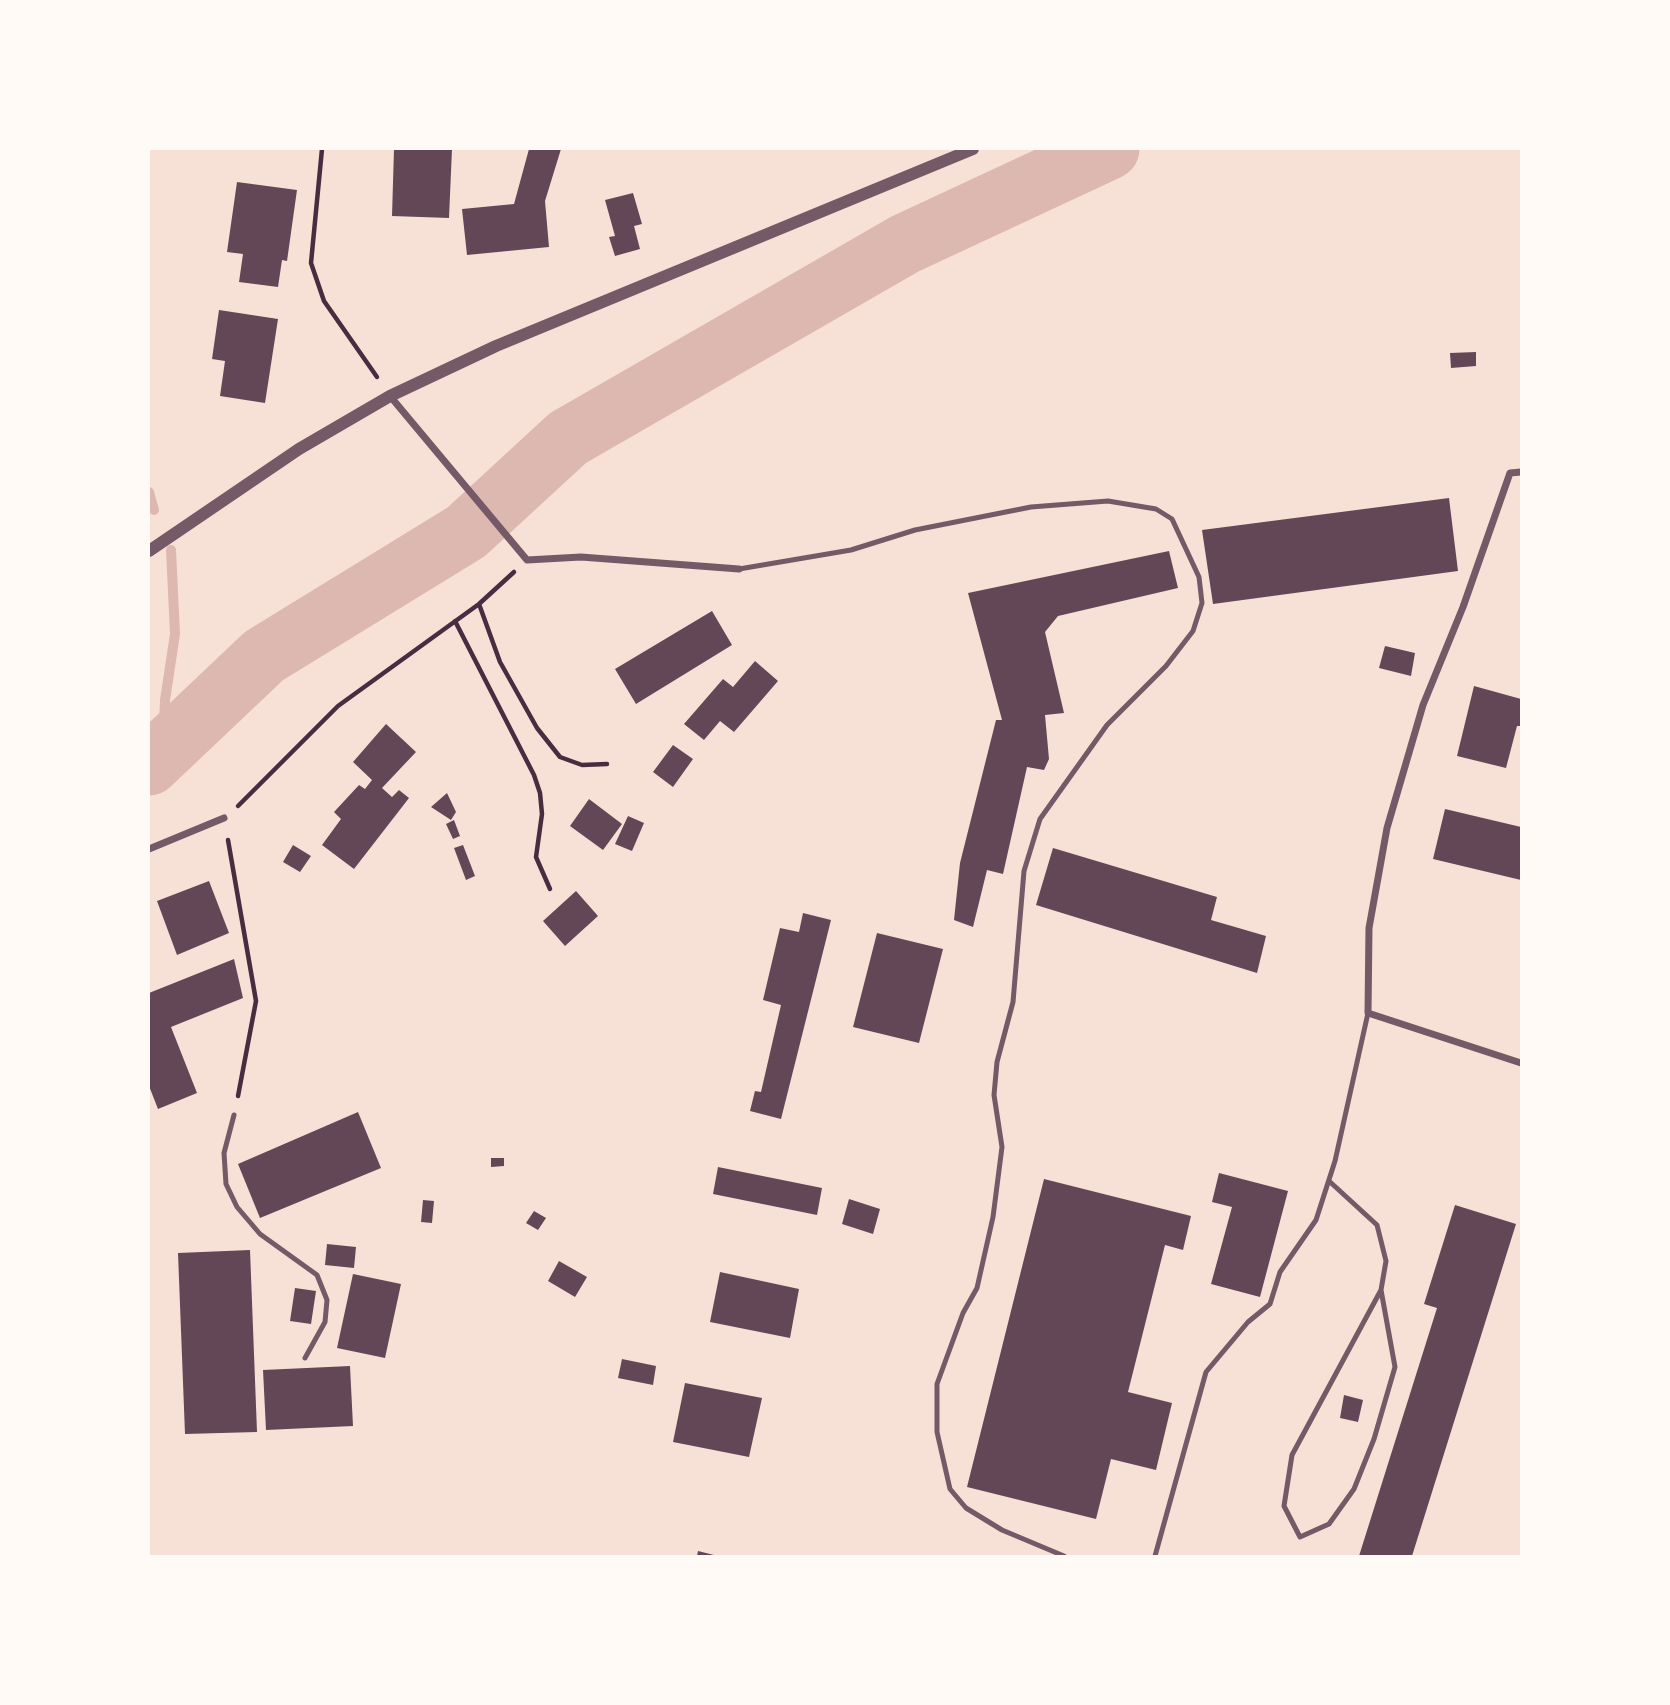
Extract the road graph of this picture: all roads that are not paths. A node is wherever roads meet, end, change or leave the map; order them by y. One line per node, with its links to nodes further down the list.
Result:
1 (973, 149): 2 (street)
2 (390, 396): 4 (street); 5 (street)
3 (1521, 472): 8 (street)
4 (149, 551)
5 (739, 569): 14 (lane)
6 (224, 818): 7 (street)
7 (149, 849)
8 (1368, 1013): 9 (street); 11 (lane)
9 (1521, 1063)
10 (234, 1115): 13 (lane)
11 (1329, 1181): 12 (lane); 15 (lane)
12 (1381, 1290): 12 (lane)
13 (305, 1358)
14 (1064, 1556)
15 (1155, 1556)

